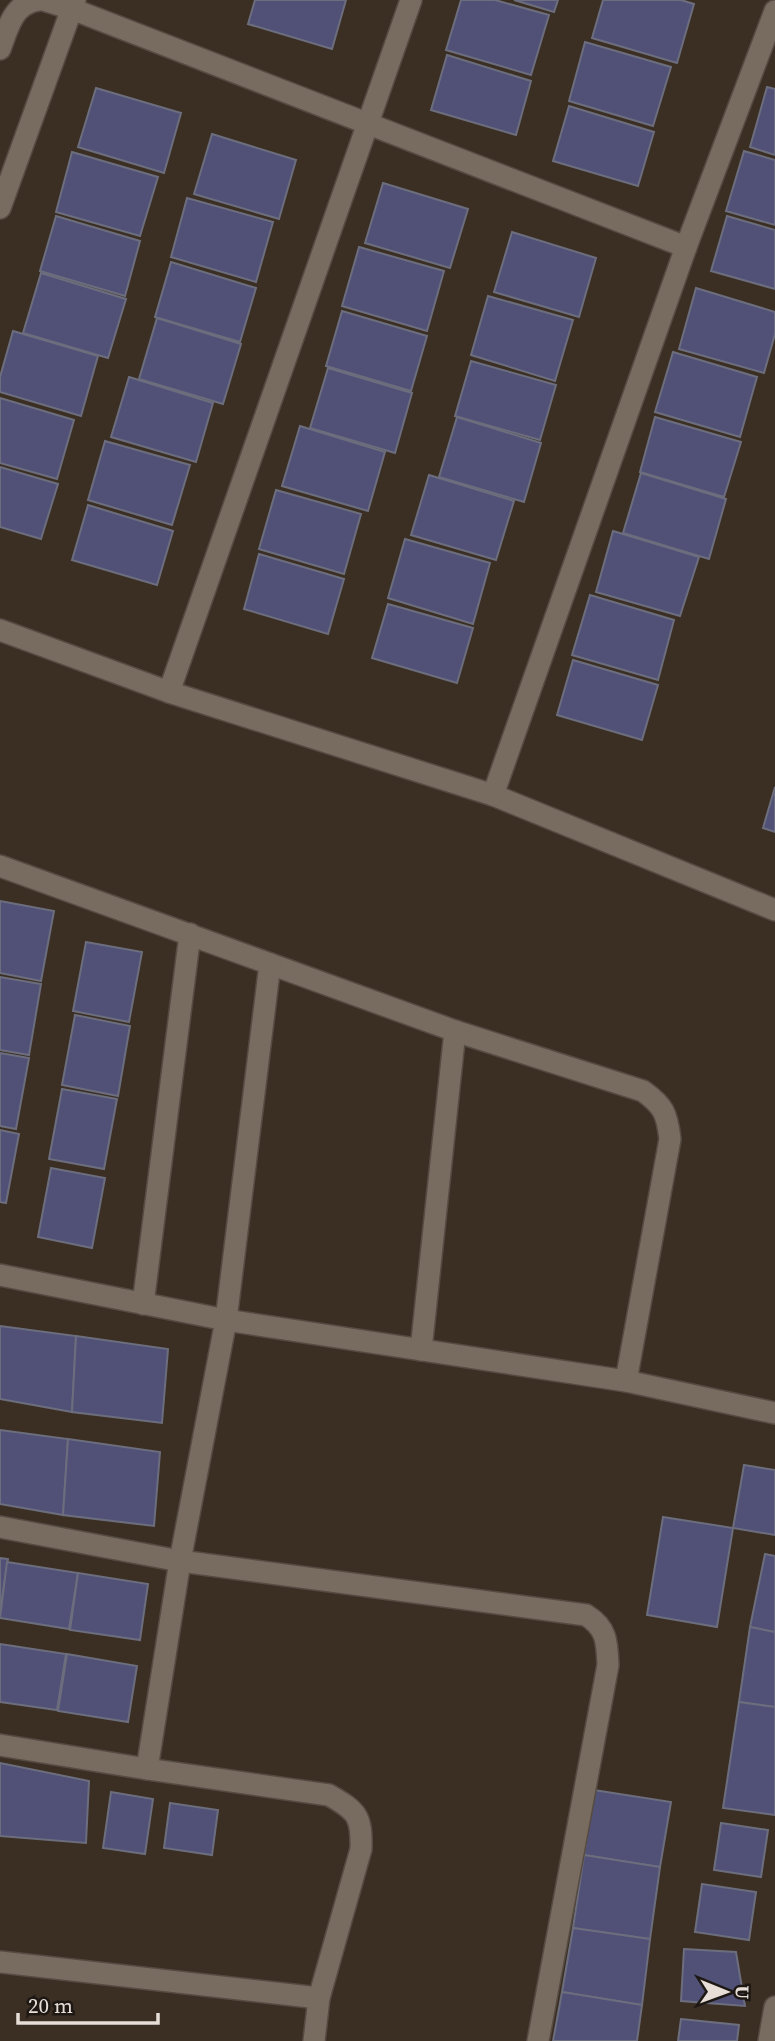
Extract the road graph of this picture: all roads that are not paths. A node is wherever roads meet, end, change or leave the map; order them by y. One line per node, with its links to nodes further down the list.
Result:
1 (41, 0): 3 (street); 5 (street)
2 (411, 0): 6 (street)
3 (74, 4): 6 (street); 7 (street)
4 (775, 12): 8 (street)
5 (0, 49)
6 (367, 123): 8 (street); 10 (street)
7 (0, 208)
8 (686, 247): 11 (street)
9 (0, 630): 10 (street)
10 (169, 692): 11 (street)
11 (493, 795): 13 (street)
12 (0, 866): 14 (street)
13 (775, 910)
14 (190, 934): 15 (street); 18 (street)
15 (270, 964): 16 (street); 19 (street)
16 (455, 1031): 20 (street); 21 (street)
17 (0, 1275): 18 (street)
18 (143, 1304): 19 (street)
19 (226, 1320): 20 (street); 24 (street)
20 (421, 1350): 21 (street)
21 (626, 1381): 22 (street)
22 (775, 1413)
23 (0, 1527): 24 (street)
24 (180, 1561): 26 (street); 31 (street)
25 (0, 1745): 26 (street)
26 (147, 1769): 28 (street)
27 (0, 1962): 28 (street)
28 (319, 1998): 30 (street)
29 (775, 2007): 32 (street)
30 (314, 2041)
31 (538, 2041)
32 (769, 2041)

